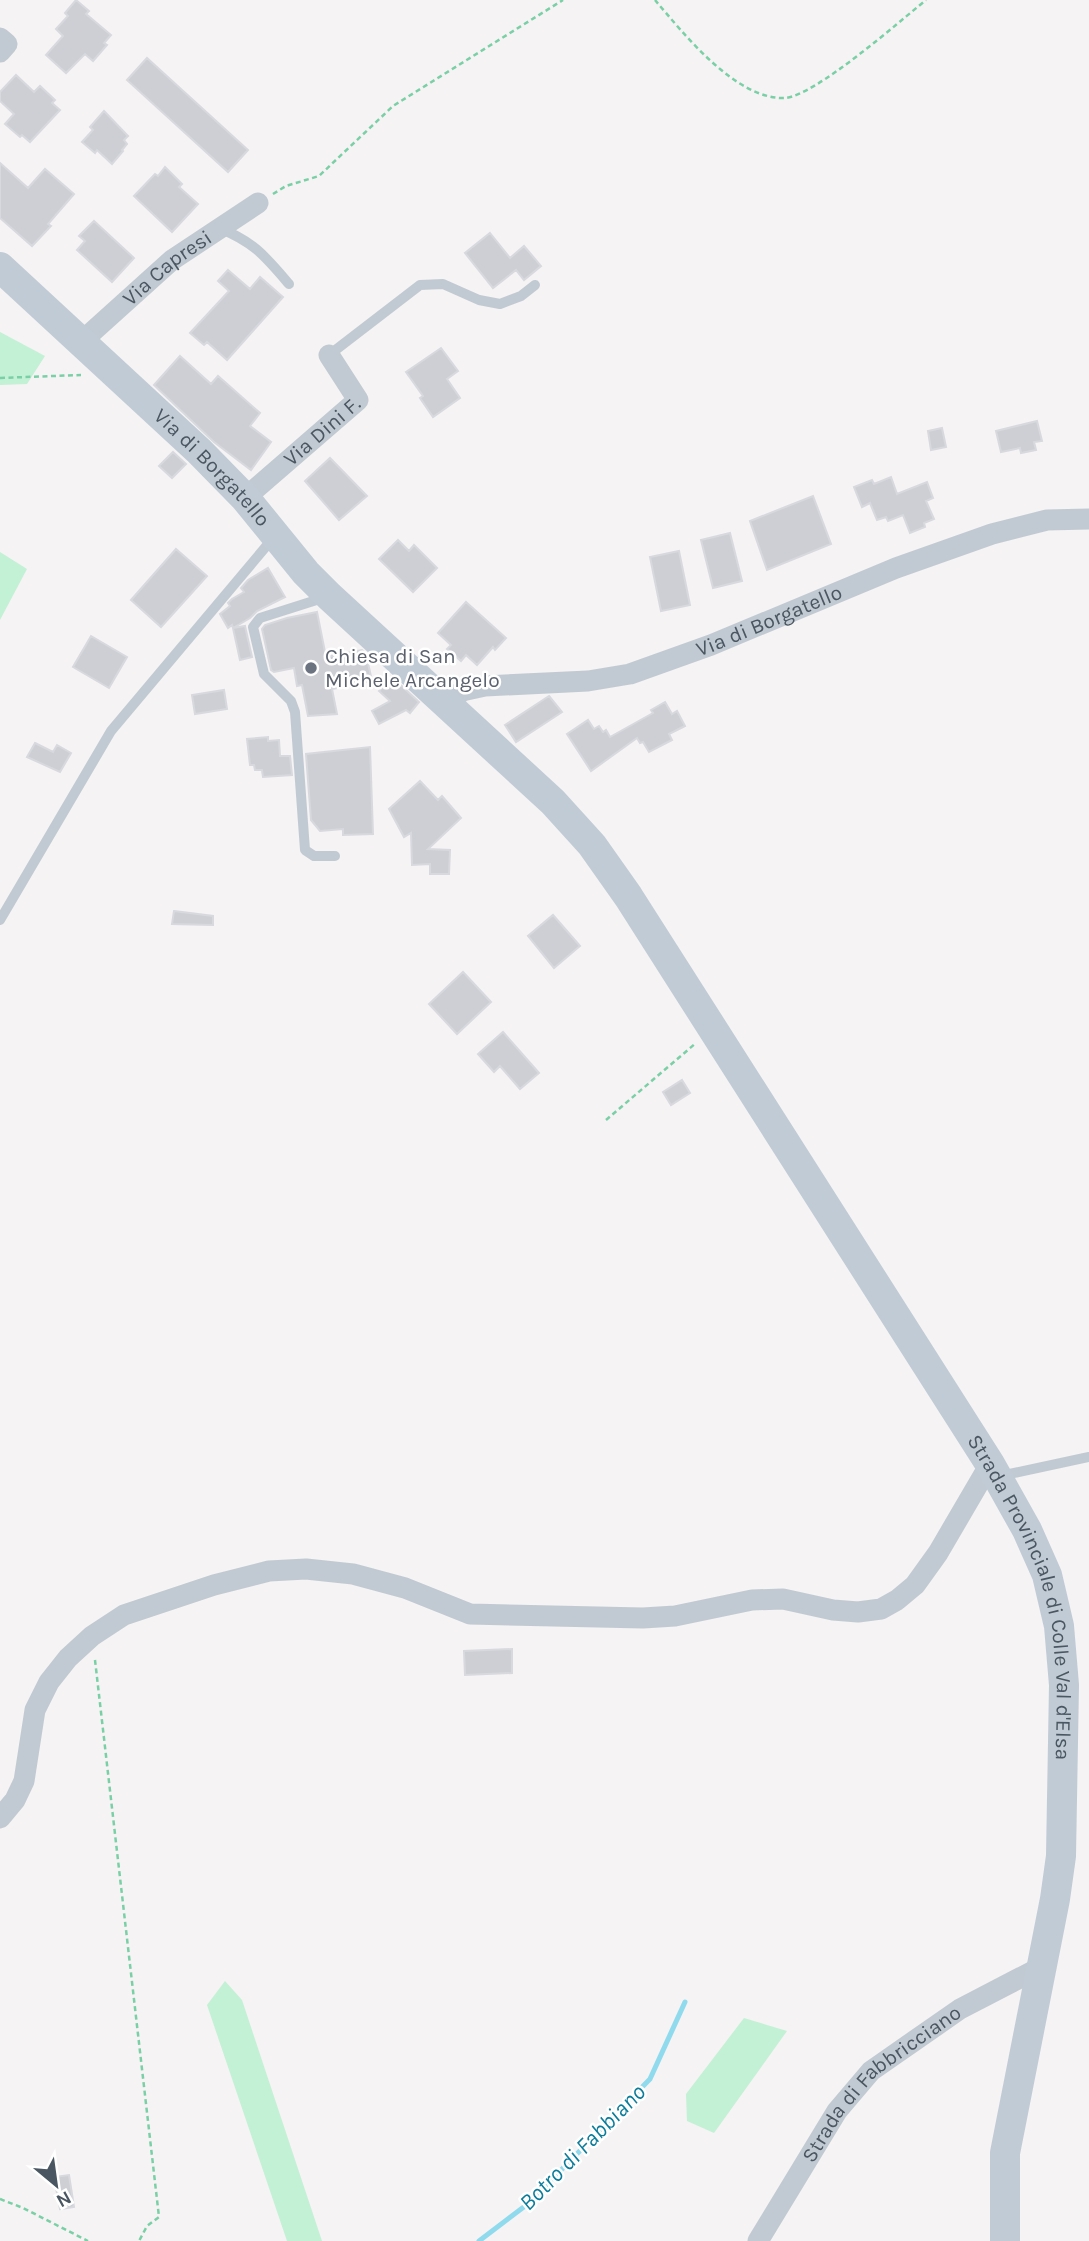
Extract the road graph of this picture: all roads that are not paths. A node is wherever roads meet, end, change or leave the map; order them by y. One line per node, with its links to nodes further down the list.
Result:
1 (0, 38): 2 (street)
2 (0, 52)
3 (258, 203): 4 (street, Via Capresi)
4 (218, 228): 6 (lane); 8 (street, Via Capresi)
5 (0, 267): 8 (main road, Via di Borgatello)
6 (289, 284)
7 (535, 285): 9 (lane)
8 (81, 342): 10 (main road, Via di Borgatello)
9 (329, 355): 10 (street, Via Dini F.)
10 (245, 498): 12 (main road, Via di Borgatello)
11 (1089, 519): 14 (street, Via di Borgatello)
12 (276, 535): 13 (main road, Via di Borgatello); 16 (lane)
13 (329, 596): 14 (main road, Via di Borgatello); 15 (lane)
14 (447, 704): 17 (main road, Via di Borgatello)
15 (335, 856)
16 (0, 920)
17 (712, 1029): 19 (main road, Strada Provinciale di Colle Val d'Elsa)
18 (1089, 1457): 19 (lane)
19 (994, 1471): 20 (street); 21 (main road, Strada Provinciale di Colle Val d'Elsa)
20 (0, 1818)
21 (1041, 1967): 22 (street, Strada di Fabbricciano); 23 (main road, Strada Provinciale di Colle Val d'Elsa)
22 (758, 2241)
23 (1005, 2241)

